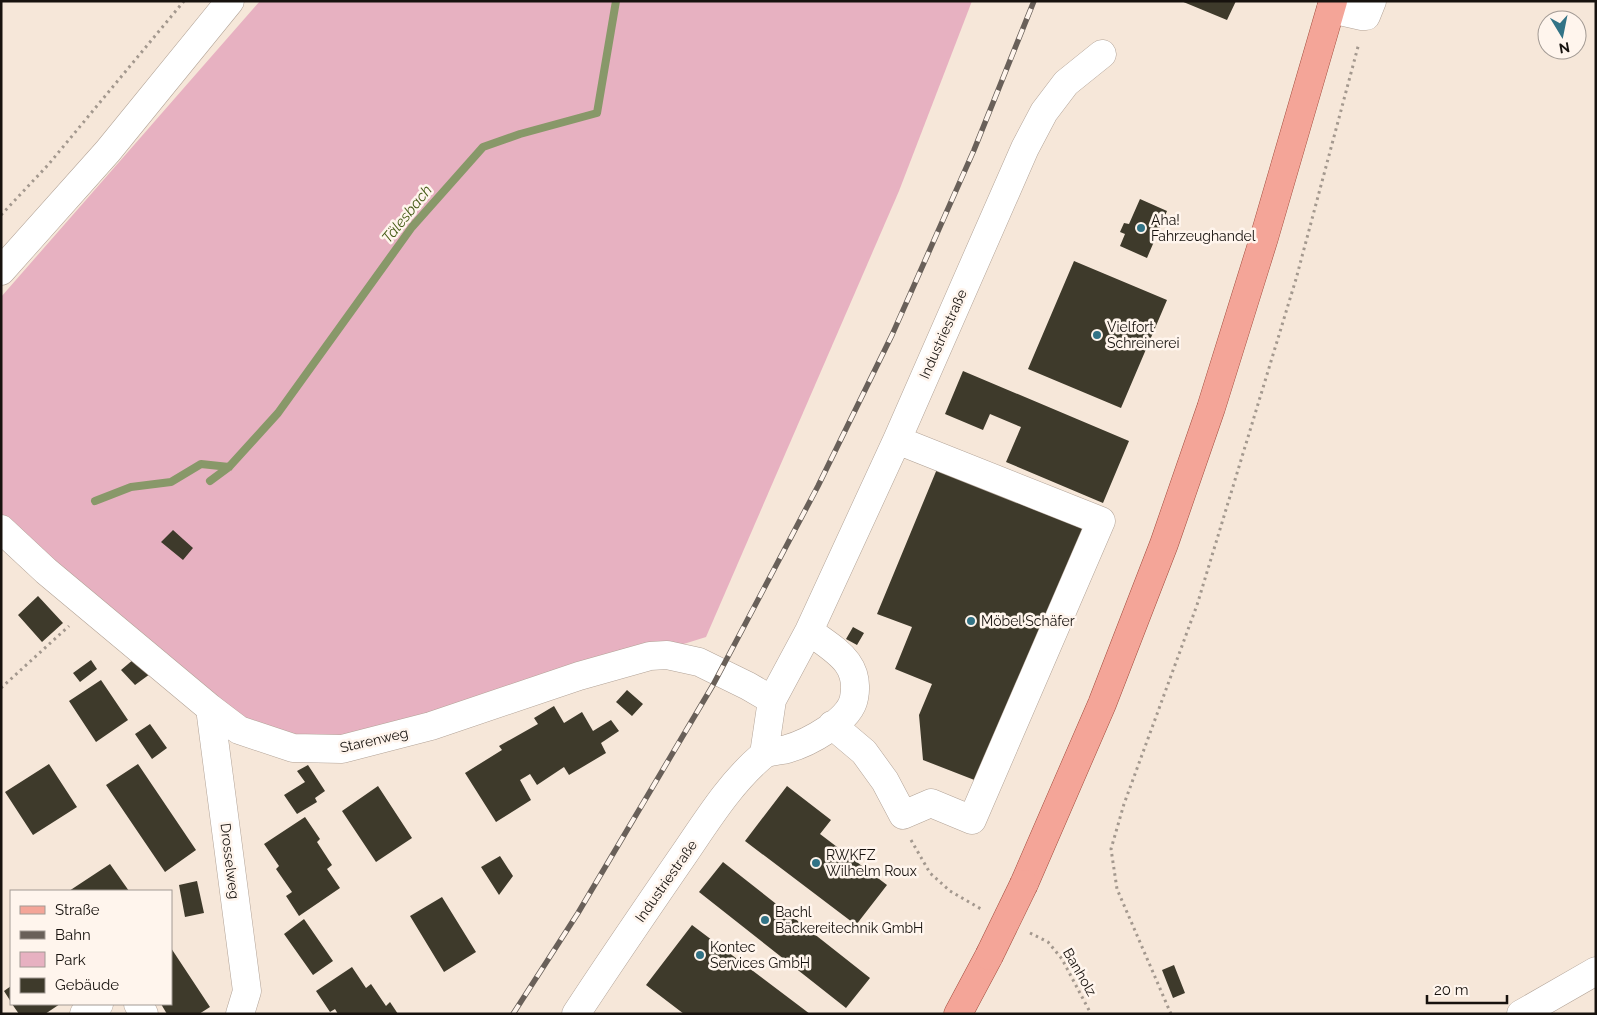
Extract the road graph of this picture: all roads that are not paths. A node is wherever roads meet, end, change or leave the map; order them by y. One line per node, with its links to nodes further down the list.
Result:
1 (230, 1): 5 (street)
2 (1332, 5): 3 (street); 18 (main road, bridge)
3 (1369, 8)
4 (1102, 54): 6 (street, Industriestraße)
5 (1, 271)
6 (896, 440): 8 (street, Industriestraße); 11 (street)
7 (1, 529): 10 (street, Starenweg)
8 (809, 632): 9 (street, Industriestraße); 11 (street)
9 (772, 700): 10 (street, Starenweg); 12 (street, Industriestraße)
10 (210, 708): 16 (street, Drosselweg)
11 (832, 725): 12 (street)
12 (764, 754): 17 (street, Industriestraße)
13 (1596, 971): 19 (street)
14 (98, 1005): 15 (street)
15 (84, 1014)
16 (240, 1014)
17 (576, 1014)
18 (958, 1014)
19 (1521, 1014)

